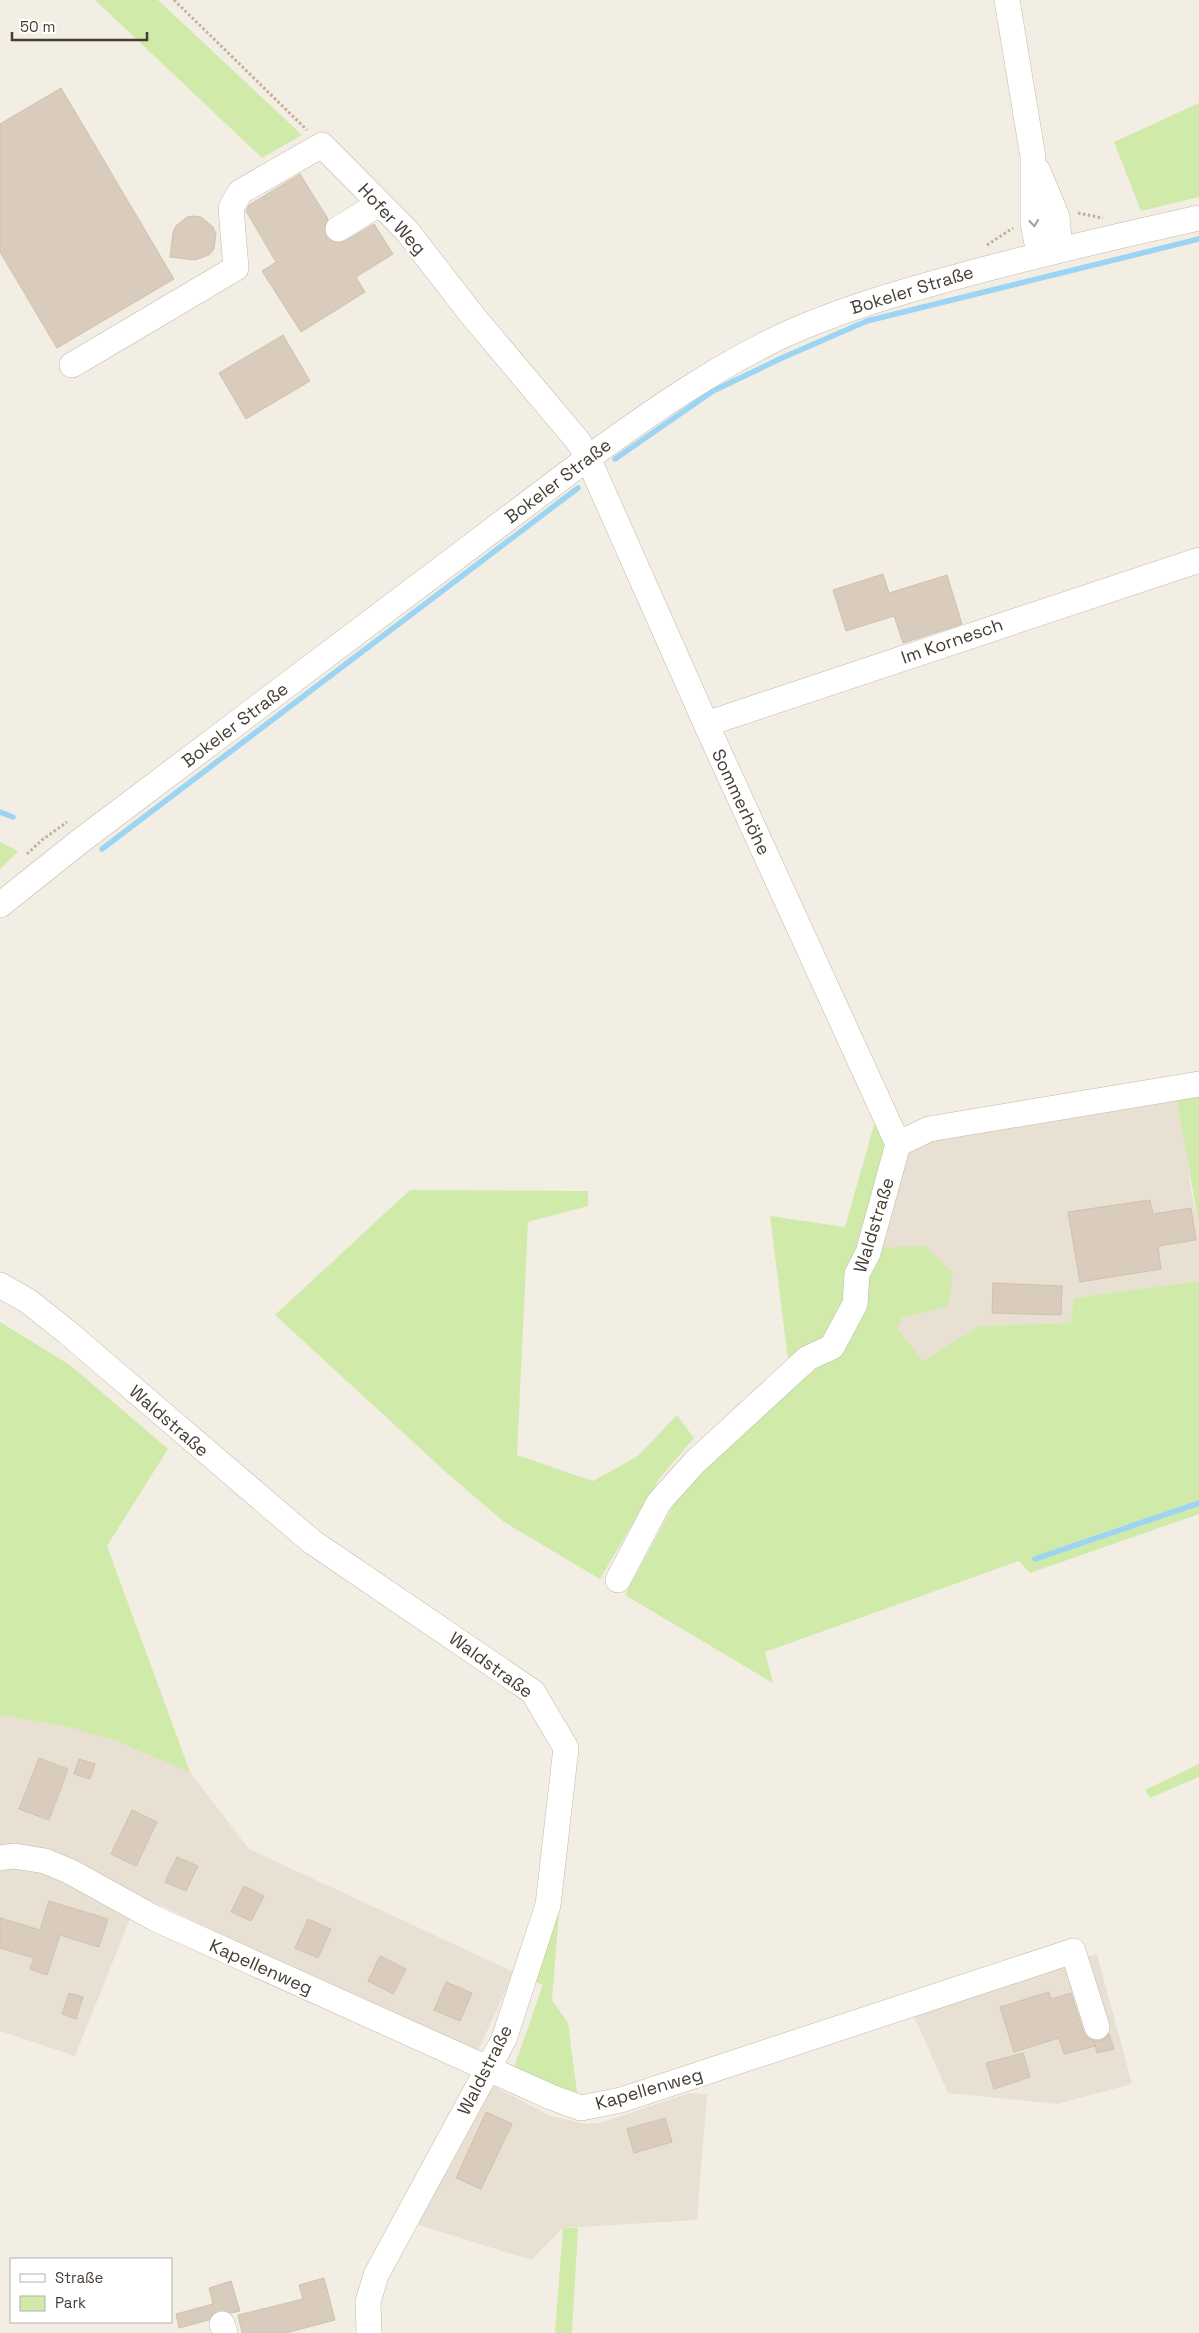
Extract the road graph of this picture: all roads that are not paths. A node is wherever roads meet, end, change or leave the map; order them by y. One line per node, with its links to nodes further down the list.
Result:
1 (1007, 0): 5 (street)
2 (379, 204): 4 (street); 6 (street, Hofer Weg); 7 (street, Hofer Weg)
3 (1199, 218): 5 (street, Bokeler Straße)
4 (338, 228)
5 (1049, 252): 7 (street, Bokeler Straße)
6 (72, 365)
7 (588, 458): 9 (street, Sommerhöhe); 10 (street, Bokeler Straße)
8 (1199, 560): 9 (street, Im Kornesch)
9 (706, 724): 12 (street, Sommerhöhe)
10 (0, 905)
11 (1199, 1084): 12 (street)
12 (898, 1144): 14 (street, Waldstraße)
13 (0, 1286): 17 (street, Waldstraße)
14 (618, 1580)
15 (0, 1858): 17 (street, Kapellenweg)
16 (1097, 2027): 17 (street, Kapellenweg)
17 (488, 2070): 18 (street, Waldstraße)
18 (369, 2333)

